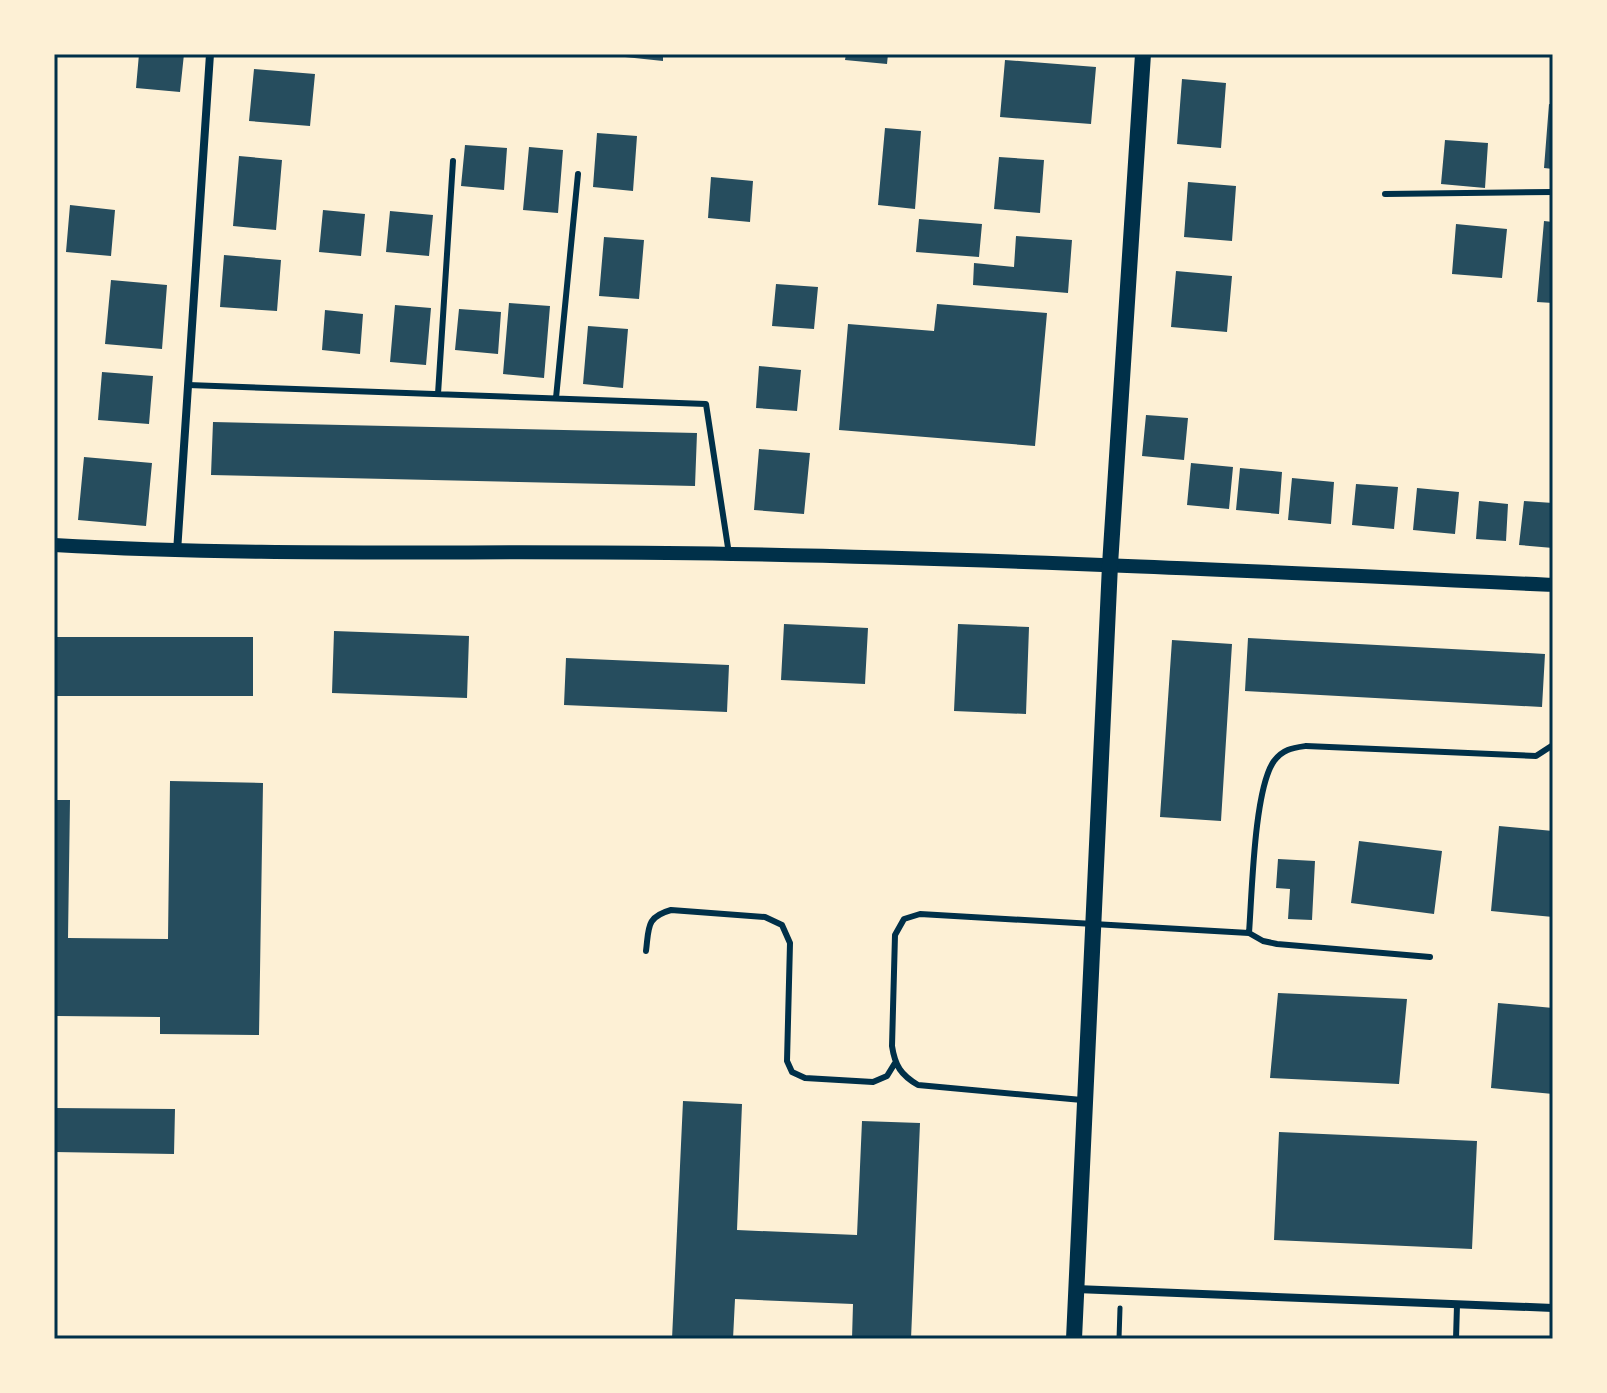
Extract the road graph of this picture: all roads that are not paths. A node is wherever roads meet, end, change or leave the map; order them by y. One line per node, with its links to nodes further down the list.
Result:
1 (210, 54): 7 (street)
2 (1143, 54): 13 (main road)
3 (453, 161): 8 (lane)
4 (578, 174): 9 (lane)
5 (1553, 192): 6 (lane)
6 (1385, 194)
7 (188, 385): 8 (lane); 11 (street)
8 (438, 394): 9 (lane)
9 (556, 398): 12 (lane)
10 (54, 545): 11 (street)
11 (177, 552): 12 (street)
12 (729, 554): 13 (street)
13 (1110, 565): 14 (street); 16 (main road)
14 (1553, 585)
15 (1553, 745): 17 (lane)
16 (1093, 924): 17 (lane); 20 (lane); 21 (main road)
17 (1249, 933): 19 (lane)
18 (646, 951): 20 (lane)
19 (1430, 957)
20 (895, 1063): 21 (lane)
21 (1085, 1100): 22 (main road)
22 (1076, 1289): 23 (street); 25 (main road)
23 (1457, 1305): 24 (street); 26 (lane)
24 (1553, 1308)
25 (1074, 1339)
26 (1456, 1339)

